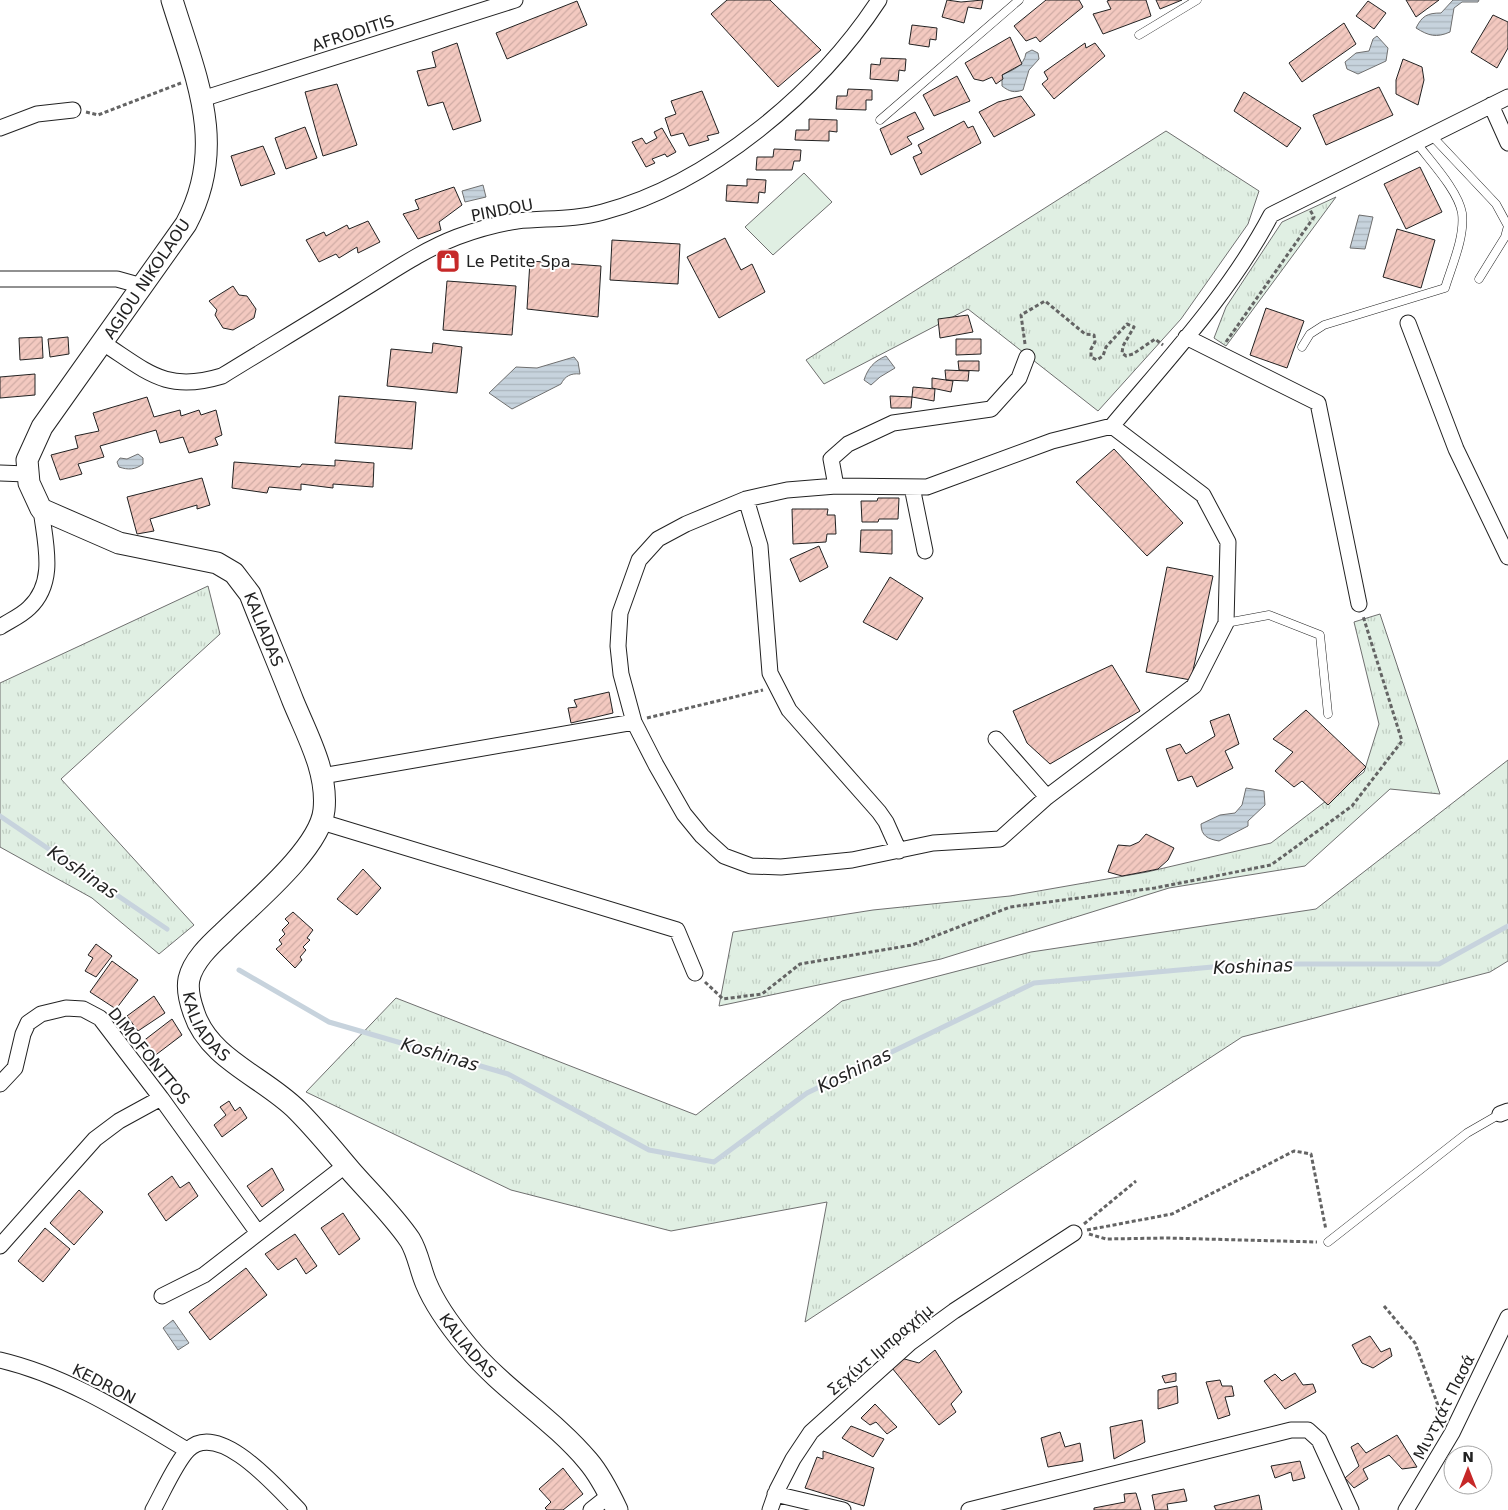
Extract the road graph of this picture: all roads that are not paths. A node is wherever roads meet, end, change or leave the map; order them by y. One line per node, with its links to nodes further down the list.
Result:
1 (172, 0): 8 (street, AGIOU NIKOLAOU)
2 (515, 0): 8 (street, AFRODITIS)
3 (878, 0): 21 (street, PINDOU)
4 (1019, 0): 11 (lane)
5 (1197, 0): 6 (lane)
6 (1139, 36)
7 (1508, 97): 9 (street)
8 (202, 99): 18 (street, AGIOU NIKOLAOU)
9 (1491, 105): 13 (street); 15 (street)
10 (73, 110): 12 (street)
11 (880, 120)
12 (0, 128)
13 (1431, 135): 14 (street); 16 (lane)
14 (1416, 142): 20 (street); 22 (lane)
15 (1508, 143)
16 (1479, 279)
17 (0, 280): 18 (street)
18 (142, 286): 21 (street, AGIOU NIKOLAOU)
19 (1408, 323): 32 (street)
20 (1186, 337): 24 (street); 33 (street)
21 (103, 343): 26 (street, AGIOU NIKOLAOU)
22 (1302, 348)
23 (1027, 357): 27 (street)
24 (1112, 426): 28 (street); 34 (street)
25 (0, 473): 26 (street)
26 (27, 474): 30 (street, AGIOU NIKOLAOU)
27 (836, 486): 28 (street); 29 (street)
28 (912, 487): 31 (street)
29 (746, 499): 37 (street); 42 (street)
30 (41, 510): 35 (street); 39 (street, KALIADAS)
31 (925, 551)
32 (1508, 555)
33 (1359, 604)
34 (1226, 623): 36 (lane); 40 (street)
35 (0, 627)
36 (1328, 714)
37 (634, 722): 39 (street); 42 (street)
38 (996, 739): 40 (street)
39 (322, 776): 41 (street, KALIADAS)
40 (1048, 798): 42 (street)
41 (322, 822): 43 (street); 47 (street, KALIADAS)
42 (899, 851)
43 (695, 972)
44 (0, 1084): 45 (street, DIMOFONTTOS)
45 (161, 1098): 49 (street, DIMOFONTTOS); 51 (street)
46 (1504, 1113): 50 (lane)
47 (346, 1165): 49 (street); 57 (street, KALIADAS)
48 (1074, 1232): 56 (street, Σεχίντ Ιμπραχήμ)
49 (258, 1233): 52 (street)
50 (1328, 1242)
51 (0, 1246)
52 (162, 1296)
53 (1508, 1318): 65 (street, Μιντχάτ Πασά)
54 (0, 1360): 55 (street, KEDRON)
55 (187, 1450): 58 (street); 59 (street)
56 (776, 1494): 61 (street, Σεχίντ Ιμπραχήμ); 62 (street)
57 (613, 1503): 60 (street)
58 (153, 1510)
59 (299, 1510)
60 (591, 1510)
61 (770, 1510)
62 (843, 1510)
63 (969, 1510): 64 (street)
64 (1351, 1510)
65 (1406, 1510)

